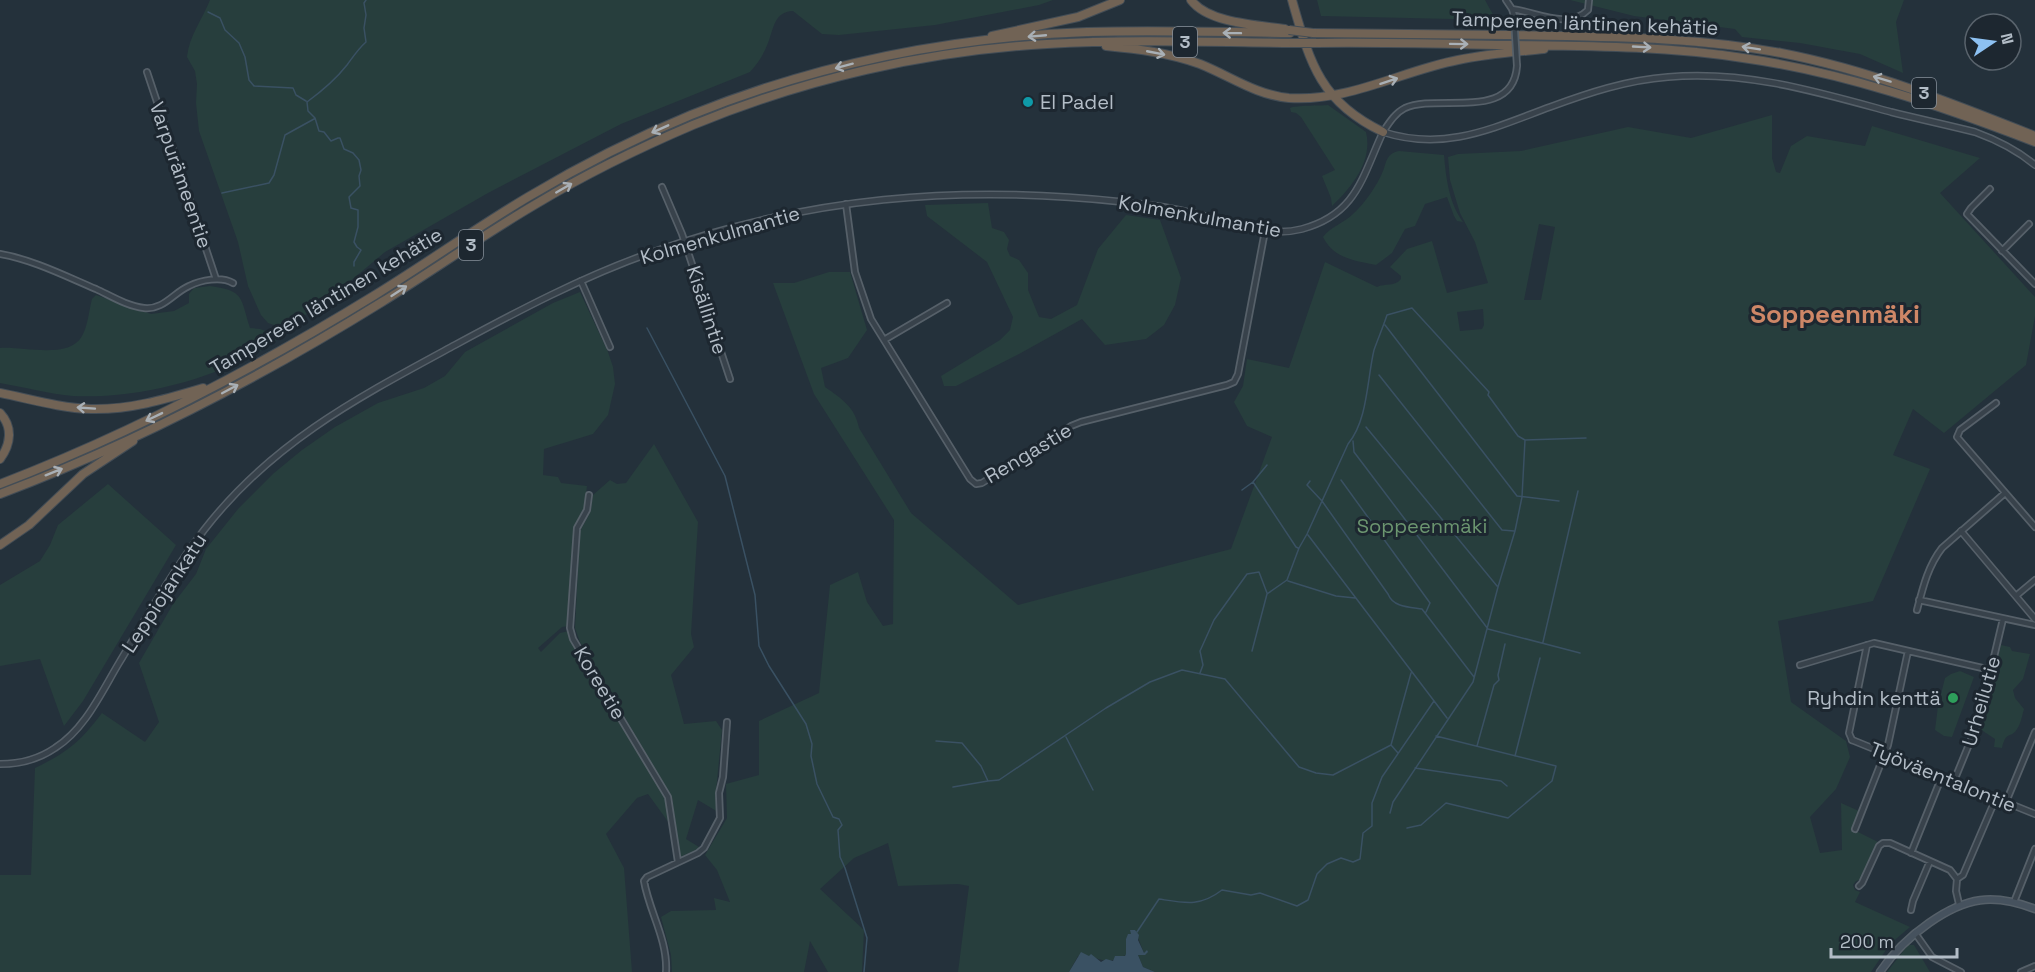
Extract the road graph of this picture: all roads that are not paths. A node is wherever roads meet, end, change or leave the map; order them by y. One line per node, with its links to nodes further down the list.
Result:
1 (1120, 0): 8 (highway)
2 (1191, 0): 7 (highway)
3 (1292, 0): 12 (highway)
4 (1506, 0): 6 (street)
5 (1589, 0): 6 (street)
6 (1512, 9): 13 (street, bridge)
7 (1290, 32): 8 (highway, Tampereen läntinen kehätie / 3, one-way to 8); 14 (highway, Tampereen läntinen kehätie / 3, one-way to 7, bridge)
8 (970, 41): 33 (highway, Tampereen läntinen kehätie / 3, one-way to 33)
9 (1077, 42): 10 (highway, Tampereen läntinen kehätie / 3, one-way to 10, bridge); 12 (highway, one-way to 12); 38 (highway, Tampereen läntinen kehätie / 3, one-way to 9)
10 (1576, 46): 12 (highway, one-way to 10); 15 (highway, Tampereen läntinen kehätie / 3, one-way to 15)
11 (147, 72): 25 (street, Varpurämeentie)
12 (1332, 96): 13 (highway)
13 (1383, 132): 16 (street); 21 (street, Kolmenkulmantie)
14 (2035, 136)
15 (2035, 142)
16 (2035, 165)
17 (662, 187): 22 (street, Kisällintie)
18 (1990, 189): 23 (street)
19 (846, 204): 21 (street, Kolmenkulmantie); 22 (street, Kolmenkulmantie); 30 (street, Rengastie)
20 (2029, 224): 23 (street)
21 (1265, 231): 30 (street, Rengastie)
22 (684, 242): 26 (street, Kolmenkulmantie); 32 (street, Kisällintie)
23 (2002, 251): 28 (street)
24 (0, 254): 25 (street)
25 (216, 279): 27 (street)
26 (580, 281): 31 (street); 37 (street, Kolmenkulmantie)
27 (233, 282)
28 (2035, 284)
29 (947, 303): 30 (street)
30 (884, 340)
31 (610, 348)
32 (730, 380)
33 (225, 381): 34 (highway, one-way to 34); 40 (highway, Tampereen läntinen kehätie / 3, one-way to 40)
34 (0, 393)
35 (1995, 403): 41 (street)
36 (0, 413): 39 (highway)
37 (333, 413): 62 (street, Leppiojankatu)
38 (150, 430): 42 (highway, Tampereen läntinen kehätie / 3, one-way to 38); 46 (highway)
39 (0, 459)
40 (0, 484)
41 (2005, 493): 44 (street); 45 (street)
42 (0, 494)
43 (589, 495): 72 (street, Koreetie)
44 (2035, 527)
45 (1961, 531): 48 (street); 49 (street)
46 (0, 546)
47 (2035, 580): 48 (street)
48 (2017, 595): 52 (street)
49 (1919, 600): 50 (street); 51 (street)
50 (1917, 610)
51 (2003, 619): 53 (street); 57 (street, Urheilutie)
52 (2035, 619)
53 (2035, 625)
54 (1867, 645): 55 (street); 56 (street); 60 (street)
55 (1908, 651): 57 (street); 61 (street)
56 (1800, 665)
57 (1991, 670): 64 (street, Urheilutie)
58 (726, 722): 72 (street)
59 (2035, 732): 66 (street)
60 (1852, 740): 61 (street, Työväentalontie)
61 (1885, 754): 63 (street, Työväentalontie); 68 (street)
62 (0, 764)
63 (1942, 776): 64 (street, Työväentalontie); 70 (street)
64 (1954, 781): 65 (street, Työväentalontie)
65 (1996, 798): 66 (street, Työväentalontie); 73 (street)
66 (2006, 802): 67 (street, Työväentalontie)
67 (2035, 814)
68 (1855, 829)
69 (2035, 849): 75 (street)
70 (1911, 853): 71 (street); 74 (street)
71 (1930, 861): 73 (street); 77 (street)
72 (678, 862): 81 (street)
73 (1957, 879): 76 (street)
74 (1859, 886)
75 (2014, 902): 76 (main road); 78 (main road)
76 (1959, 904): 79 (main road)
77 (1911, 909)
78 (2035, 909)
79 (1915, 933): 82 (main road); 83 (street)
80 (2035, 966): 84 (street)
81 (666, 972)
82 (1880, 972)
83 (1961, 972)
84 (2020, 972)

